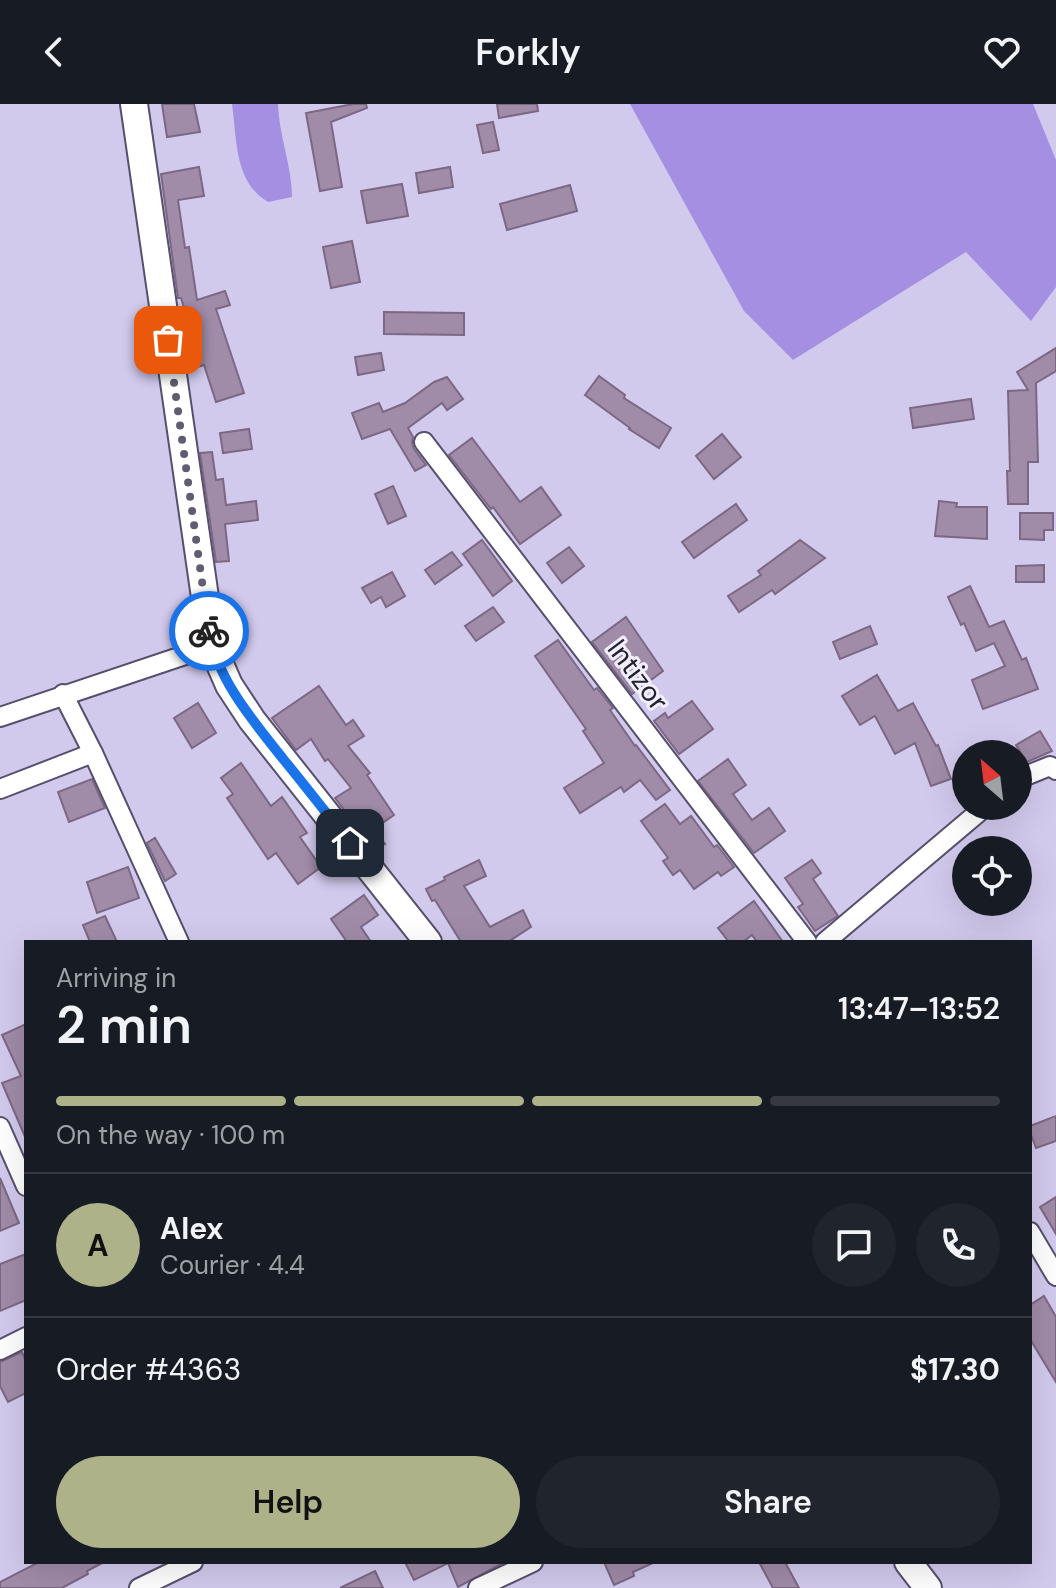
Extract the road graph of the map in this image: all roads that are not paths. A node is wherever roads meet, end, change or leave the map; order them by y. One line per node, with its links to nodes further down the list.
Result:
1 (134, 104): 3 (main road)
2 (424, 442): 13 (street, Intizor)
3 (212, 646): 4 (street); 12 (main road)
4 (63, 694): 5 (street); 6 (street)
5 (0, 717)
6 (93, 753): 9 (street); 11 (street)
7 (1056, 770): 8 (street)
8 (1032, 773)
9 (0, 789)
10 (969, 820): 14 (street)
11 (178, 940)
12 (426, 940)
13 (805, 940)
14 (827, 940)
15 (0, 1127): 16 (street)
16 (24, 1181)
17 (1032, 1235): 18 (street)
18 (1056, 1276)
19 (24, 1338): 20 (street)
20 (0, 1350)
21 (189, 1564): 24 (street)
22 (529, 1564): 25 (street)
23 (910, 1564): 26 (main road)
24 (139, 1588)
25 (478, 1588)
26 (928, 1588)

